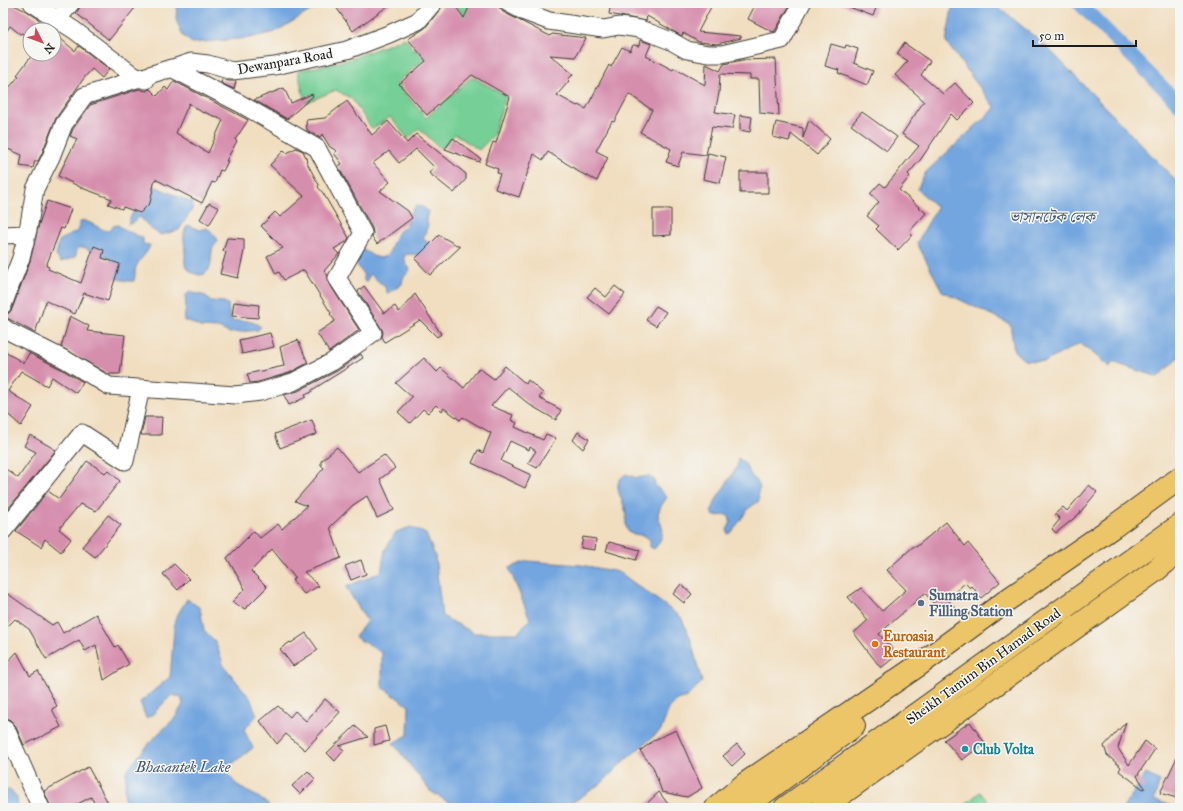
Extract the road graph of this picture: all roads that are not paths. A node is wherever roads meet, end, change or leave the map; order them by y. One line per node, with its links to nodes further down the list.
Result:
1 (32, 3): 6 (street)
2 (71, 3): 6 (street)
3 (433, 3): 7 (street, Dewanpara Road)
4 (508, 3): 5 (street)
5 (802, 3)
6 (58, 19): 8 (street)
7 (171, 68): 8 (street, Dewanpara Road); 13 (street)
8 (138, 78): 10 (street, Dewanpara Road)
9 (3, 235): 10 (street)
10 (25, 244): 11 (street, Dewanpara Road)
11 (3, 305)
12 (3, 327): 13 (street)
13 (141, 388): 17 (street)
14 (1180, 478): 22 (main road)
15 (1180, 494): 23 (main road, Sheikh Tamim Bin Hamad Road)
16 (1180, 525): 19 (main road, Sheikh Tamim Bin Hamad Road)
17 (3, 531)
18 (1180, 549): 19 (street); 25 (main road)
19 (1139, 554): 24 (main road, Sheikh Tamim Bin Hamad Road)
20 (4, 728): 21 (street)
21 (41, 808)
22 (716, 808)
23 (744, 808)
24 (785, 808)
25 (822, 808)

